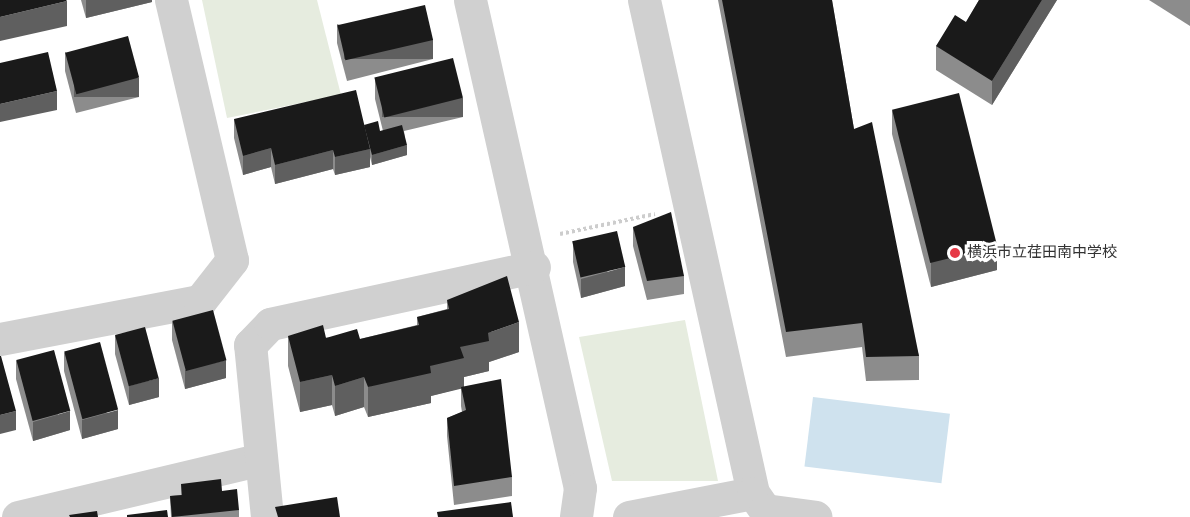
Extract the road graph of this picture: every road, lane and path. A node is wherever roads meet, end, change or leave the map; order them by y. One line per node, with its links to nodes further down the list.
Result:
1 (171, 0): 6 (street)
2 (470, 0): 5 (street)
3 (644, 0): 4 (street)
4 (691, 206): 5 (path); 8 (street)
5 (531, 254): 7 (street); 11 (street)
6 (0, 339)
7 (257, 460): 9 (street); 10 (street)
8 (753, 493): 12 (street); 13 (street)
9 (18, 517)
10 (267, 517)
11 (576, 517)
12 (629, 517)
13 (816, 517)

